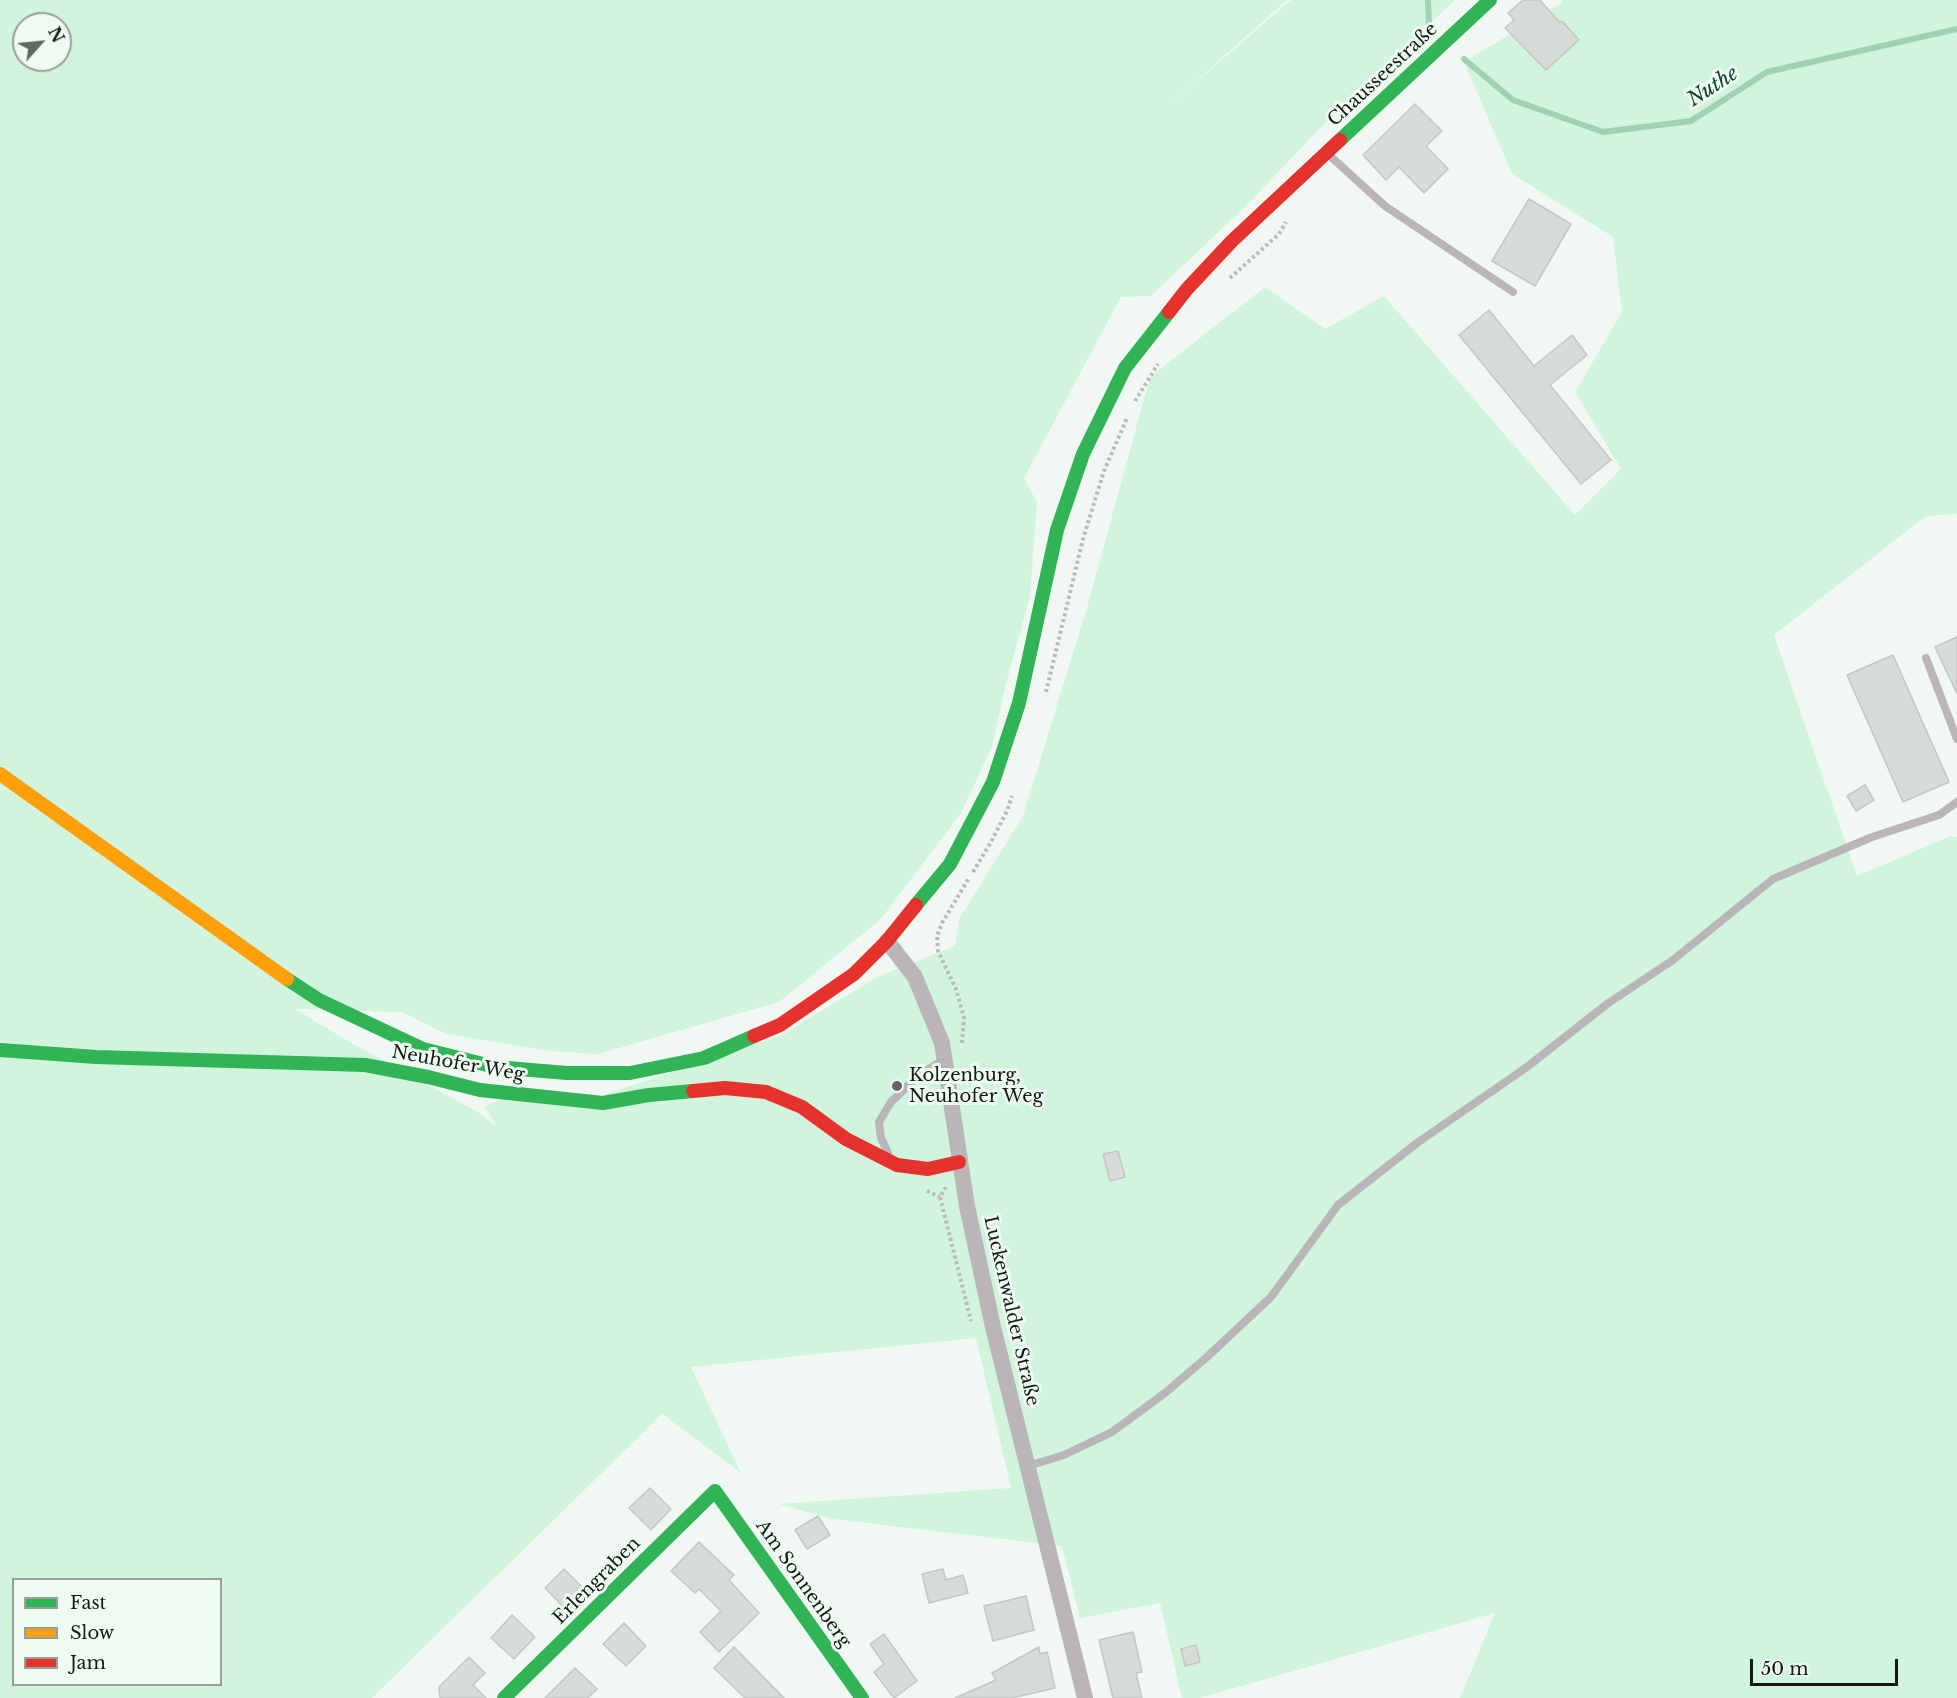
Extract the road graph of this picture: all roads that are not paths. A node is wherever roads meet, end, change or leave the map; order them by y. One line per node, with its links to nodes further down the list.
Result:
1 (1490, 0): 2 (main road, Chausseestraße)
2 (1327, 152): 3 (lane); 8 (main road, Chausseestraße)
3 (1513, 292)
4 (1926, 658): 5 (lane)
5 (1957, 740)
6 (0, 774): 8 (main road, Chausseestraße)
7 (1957, 802): 13 (lane)
8 (887, 942): 10 (street, Luckenwalder Straße)
9 (0, 1050): 12 (main road, Neuhofer Weg)
10 (945, 1058): 11 (street, Luckenwalder Straße); 12 (lane)
11 (959, 1162): 12 (main road, Neuhofer Weg); 13 (street, Luckenwalder Straße)
12 (897, 1165)
13 (1028, 1466): 17 (street, Luckenwalder Straße)
14 (715, 1491): 15 (main road, Erlengraben); 16 (main road, Am Sonnenberg)
15 (504, 1698)
16 (862, 1698)
17 (1085, 1698)

